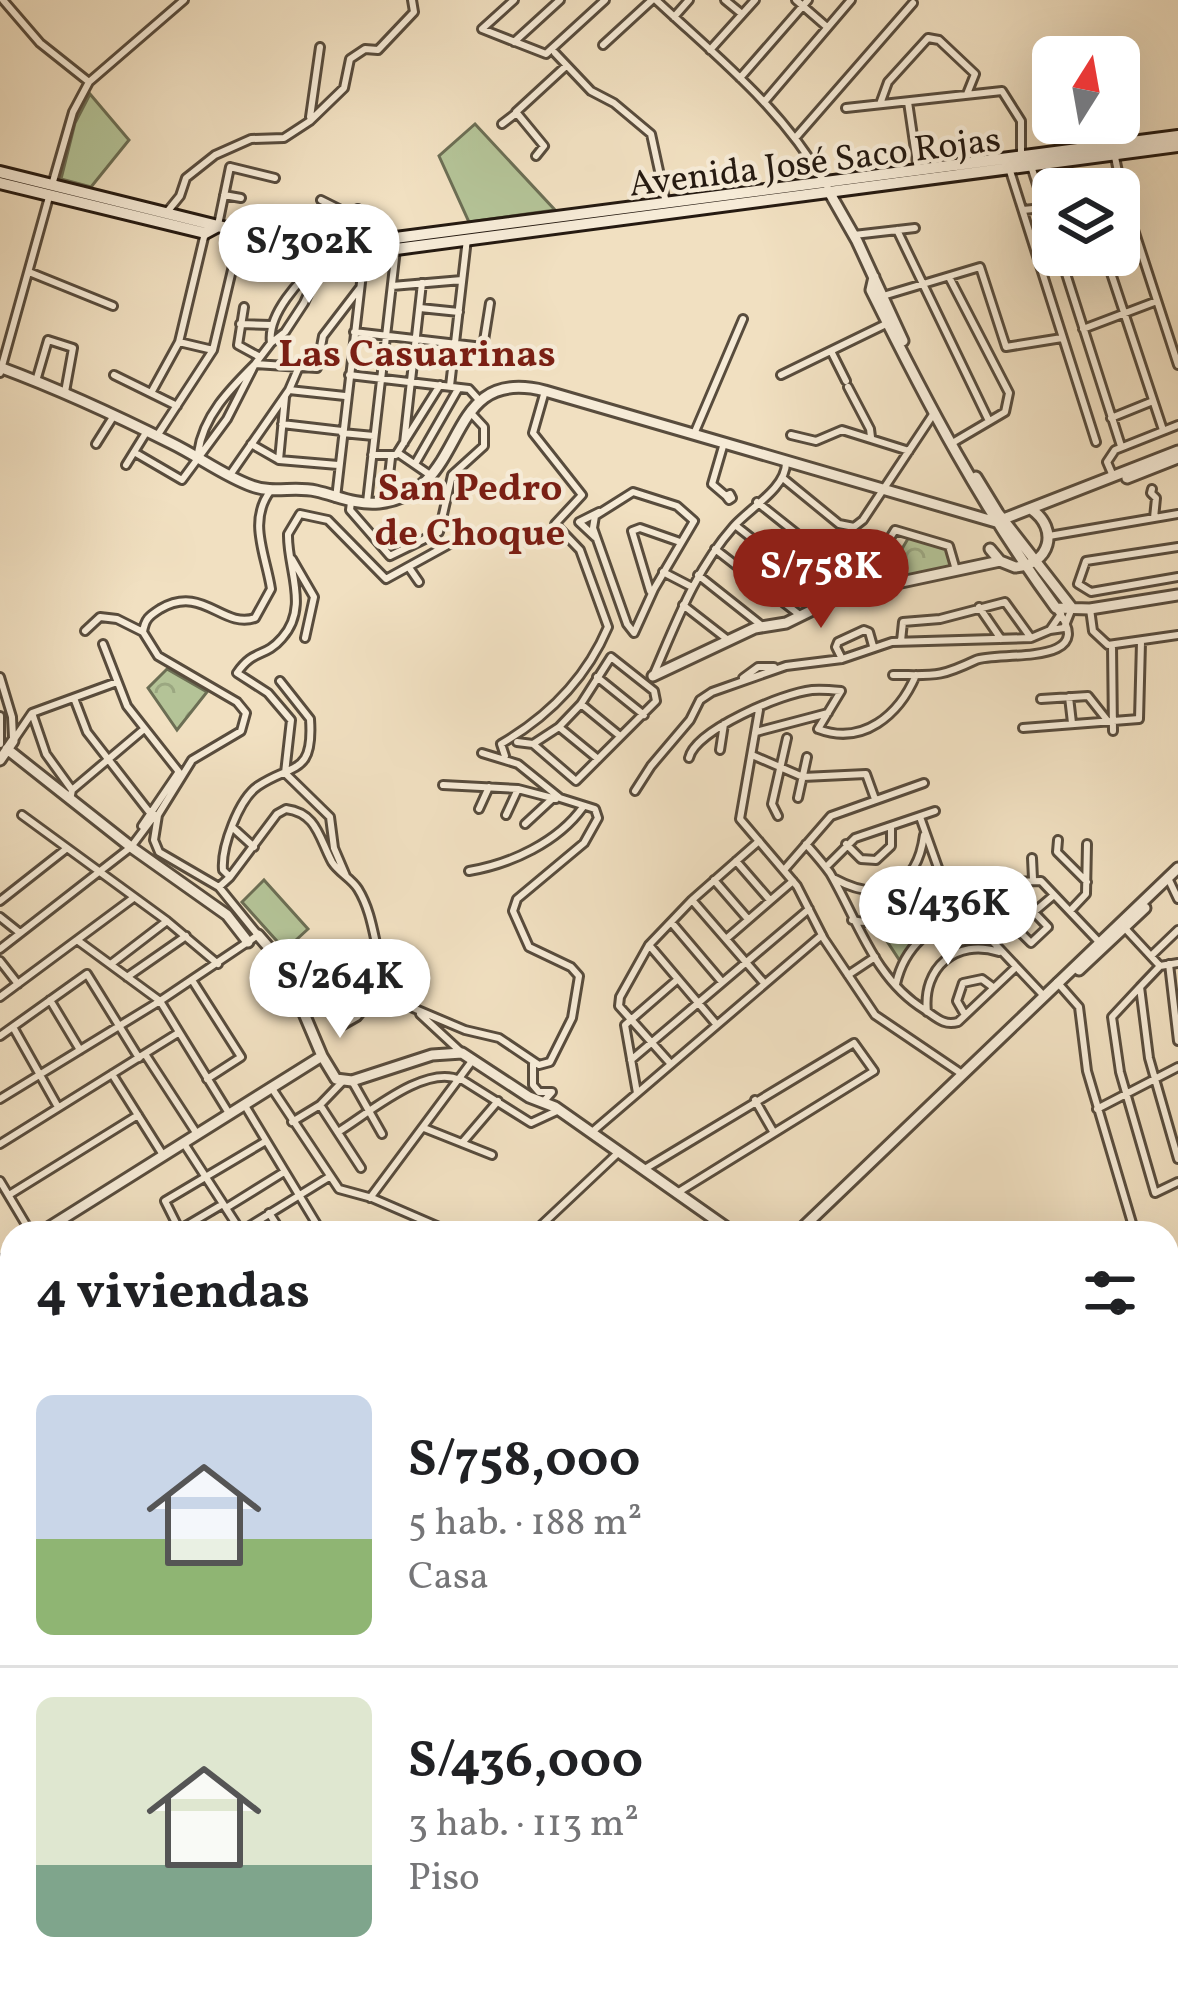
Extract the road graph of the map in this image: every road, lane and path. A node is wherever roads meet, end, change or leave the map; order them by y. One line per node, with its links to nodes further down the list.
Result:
1 (3, 0): 24 (street)
2 (184, 0): 24 (street)
3 (412, 0): 31 (street)
4 (514, 0): 17 (street)
5 (560, 0): 17 (street)
6 (605, 0): 17 (street)
7 (654, 0): 15 (street); 18 (street)
8 (688, 0): 15 (street)
9 (725, 0): 14 (street)
10 (755, 0): 14 (street)
11 (850, 0): 16 (street)
12 (802, 2): 16 (street); 23 (street)
13 (913, 3): 33 (street)
14 (742, 14): 20 (street)
15 (674, 17): 20 (street)
16 (827, 27): 26 (street)
17 (514, 42)
18 (603, 45)
19 (320, 47): 31 (street)
20 (710, 50): 23 (street)
21 (554, 53): 22 (street)
22 (566, 65): 30 (street); 51 (street)
23 (740, 78): 26 (street)
24 (89, 82): 47 (street)
25 (968, 94): 27 (street); 28 (street); 38 (street)
26 (765, 101): 33 (street)
27 (908, 101): 28 (street); 42 (street)
28 (880, 104): 29 (street)
29 (846, 108)
30 (515, 114): 32 (street); 37 (street)
31 (310, 121): 54 (street)
32 (502, 124)
33 (796, 136): 46 (street)
34 (1178, 136): 36 (main road, Avenida José Saco Rojas)
35 (1178, 146): 36 (main road, Avenida José Saco Rojas)
36 (1114, 149): 38 (main road, Avenida José Saco Rojas); 39 (main road, Avenida José Saco Rojas); 40 (street)
37 (536, 156)
38 (1021, 156): 42 (main road, Avenida José Saco Rojas)
39 (1031, 166): 41 (main road, Avenida José Saco Rojas)
40 (1117, 168)
41 (1010, 169): 46 (main road, Avenida José Saco Rojas); 53 (street)
42 (918, 170): 46 (main road, Avenida José Saco Rojas)
43 (0, 172): 47 (main road)
44 (274, 178): 48 (street)
45 (0, 183): 47 (main road)
46 (826, 187): 51 (main road, Avenida José Saco Rojas); 55 (main road, Avenida José Saco Rojas); 61 (street)
47 (50, 191): 54 (main road); 60 (main road); 68 (street)
48 (224, 195): 49 (street); 56 (street)
49 (241, 198)
50 (321, 200): 63 (street)
51 (666, 202): 55 (main road, Avenida José Saco Rojas)
52 (1032, 209): 53 (street)
53 (1023, 210): 94 (street)
54 (164, 215): 56 (main road)
55 (604, 216): 62 (main road); 63 (main road)
56 (218, 226): 59 (main road); 60 (main road)
57 (914, 228): 58 (street)
58 (897, 230): 61 (street); 75 (street)
59 (241, 232): 63 (main road); 98 (street)
60 (205, 233): 95 (street)
61 (854, 235): 71 (street)
62 (467, 239): 65 (main road); 73 (street)
63 (338, 245): 64 (main road); 67 (street)
64 (365, 248): 65 (main road); 77 (street)
65 (396, 249): 76 (street)
66 (1140, 249): 79 (street)
67 (323, 262): 89 (street); 96 (street)
68 (28, 272): 81 (street); 103 (street)
69 (1066, 276): 90 (street)
70 (1112, 276): 85 (street)
71 (874, 277): 78 (street); 87 (street)
72 (949, 277): 75 (street); 94 (street); 124 (street)
73 (462, 280): 74 (street); 84 (street)
74 (422, 283): 76 (street); 83 (street)
75 (923, 285): 78 (street); 124 (street)
76 (392, 286): 92 (street)
77 (359, 289): 91 (street); 102 (street)
78 (883, 296): 120 (street)
79 (1156, 301): 85 (street); 101 (street)
80 (490, 303): 97 (street)
81 (113, 306)
82 (244, 307): 88 (street)
83 (419, 308): 84 (street); 93 (street)
84 (459, 312): 97 (street)
85 (1124, 313): 90 (street); 118 (street)
86 (743, 319): 130 (street)
87 (888, 323): 99 (street); 120 (street)
88 (240, 324): 89 (street); 100 (street)
89 (271, 325): 96 (street)
90 (1083, 329): 123 (street)
91 (354, 332): 92 (street); 105 (street)
92 (386, 335): 93 (street); 107 (street)
93 (416, 338): 97 (street); 109 (street)
94 (1063, 338): 135 (street)
95 (179, 342): 98 (street); 115 (street)
96 (271, 343): 100 (street)
97 (454, 345): 111 (street)
98 (212, 350): 119 (street)
99 (831, 351): 106 (street); 133 (street)
100 (258, 361): 102 (street); 146 (street); 146 (street)
101 (1178, 365)
102 (298, 369): 114 (street)
103 (1, 371): 108 (street)
104 (114, 375): 115 (street)
105 (349, 375): 107 (street); 116 (street)
106 (781, 375)
107 (381, 379): 109 (street); 132 (street)
108 (36, 381): 113 (street); 113 (street)
109 (411, 382): 110 (street); 137 (street)
110 (440, 385): 111 (street); 137 (street)
111 (454, 387): 117 (street); 149 (street)
112 (545, 391): 117 (street); 130 (street); 257 (street)
113 (65, 392): 121 (street)
114 (287, 392): 116 (street); 125 (street); 136 (street)
115 (152, 393): 119 (street)
116 (346, 396): 128 (street)
117 (479, 400): 122 (street)
118 (1153, 401): 123 (street); 127 (street)
119 (177, 406): 129 (street)
120 (935, 412): 134 (street); 141 (street); 167 (street)
121 (114, 413): 129 (street); 139 (street)
122 (471, 413): 151 (street); 154 (street)
123 (1112, 418): 140 (street)
124 (989, 421): 134 (street)
125 (282, 424): 128 (street); 148 (street)
126 (1178, 425): 127 (street)
127 (1163, 430): 140 (street)
128 (342, 432): 132 (street); 150 (street)
129 (152, 433): 142 (street); 146 (street)
130 (694, 434): 138 (street)
131 (791, 435): 133 (street)
132 (374, 436): 143 (street)
133 (871, 438): 141 (street)
134 (954, 442): 173 (street)
135 (1096, 442)
136 (251, 443): 148 (street); 153 (street)
137 (404, 443): 144 (street)
138 (724, 443): 147 (street); 160 (street)
139 (96, 444)
140 (1121, 446): 156 (street)
141 (909, 451): 158 (street)
142 (134, 452): 146 (street); 152 (street)
143 (372, 455): 144 (street); 166 (street)
144 (394, 455): 149 (street); 164 (street)
145 (1178, 455): 156 (street); 169 (street)
146 (198, 456): 153 (street)
147 (785, 459): 157 (street); 158 (street)
148 (279, 460): 150 (street)
149 (415, 464): 155 (street)
150 (338, 465): 161 (street)
151 (440, 465): 154 (street); 155 (street)
152 (126, 466)
153 (230, 475): 159 (street)
154 (452, 475): 163 (street)
155 (432, 476): 164 (street)
156 (1113, 476): 169 (street)
157 (784, 479): 158 (street); 165 (street)
158 (885, 488): 171 (street)
159 (271, 490): 161 (street); 208 (street)
160 (726, 496)
161 (336, 498): 163 (street)
162 (1156, 498): 172 (street)
163 (351, 502): 166 (street)
164 (386, 502): 166 (street)
165 (758, 502): 174 (street); 195 (street)
166 (366, 503)
167 (984, 503): 171 (street); 173 (street)
168 (601, 511): 176 (street); 176 (street); 178 (street)
169 (1034, 511): 173 (street); 175 (street)
170 (1178, 514): 172 (street)
171 (974, 515): 173 (street)
172 (1154, 518): 175 (street)
173 (1001, 523): 181 (street); 185 (street)
174 (735, 525): 180 (street); 197 (street)
175 (1049, 536): 185 (street)
176 (598, 539): 194 (street)
177 (455, 542): 186 (street)
178 (680, 542): 188 (street); 194 (street)
179 (1178, 547): 190 (street)
180 (715, 549): 189 (street); 203 (street)
181 (990, 549): 183 (street); 184 (street)
182 (292, 559): 186 (street); 210 (street); 261 (street)
183 (1000, 561): 184 (street); 185 (street)
184 (982, 563): 187 (street)
185 (1031, 564): 200 (street); 202 (street)
186 (410, 568): 191 (street)
187 (956, 570): 193 (street); 193 (street)
188 (663, 572): 192 (street); 194 (street)
189 (698, 575): 192 (street); 205 (street)
190 (1178, 577)
191 (418, 582)
192 (692, 587): 198 (street)
193 (876, 588): 195 (street)
194 (652, 594)
195 (845, 594): 197 (street)
196 (1178, 595): 201 (street)
197 (831, 601): 203 (street)
198 (683, 605): 212 (street); 224 (street)
199 (979, 607): 211 (street); 213 (street); 214 (street)
200 (1072, 608): 201 (street); 202 (street); 204 (street)
201 (1090, 609): 218 (street)
202 (1058, 611): 204 (street); 206 (street)
203 (801, 616): 205 (street)
204 (1067, 622): 206 (street); 221 (street)
205 (762, 626): 212 (street)
206 (1050, 630): 211 (street)
207 (85, 631): 208 (street)
208 (143, 632): 258 (street)
209 (1178, 635): 215 (street)
210 (305, 638)
211 (1031, 638): 213 (street)
212 (728, 640): 224 (street)
213 (1001, 640): 214 (street)
214 (901, 641): 217 (street)
215 (1141, 642): 218 (street); 236 (street)
216 (103, 644): 225 (street)
217 (872, 646): 219 (street); 219 (street)
218 (1112, 646): 236 (street)
219 (842, 659): 267 (street)
220 (893, 674): 221 (street)
221 (916, 675): 233 (street)
222 (0, 677): 247 (street)
223 (597, 677): 224 (street); 230 (street); 234 (street)
224 (651, 681): 234 (street)
225 (117, 682): 228 (street); 241 (street)
226 (280, 682): 261 (street)
227 (1069, 697): 229 (street); 236 (street); 237 (street)
228 (74, 698): 232 (street); 254 (street)
229 (1041, 699)
230 (581, 704): 239 (street); 244 (street)
231 (759, 710): 233 (street); 238 (street); 243 (street)
232 (32, 713): 247 (street); 268 (street)
233 (829, 713): 243 (street)
234 (644, 715): 244 (street)
235 (0, 716): 247 (street)
236 (1110, 720): 237 (street); 242 (street)
237 (1072, 723): 240 (street)
238 (724, 724): 249 (street); 252 (street)
239 (559, 727): 248 (street); 255 (street)
240 (1023, 728)
241 (144, 730): 254 (street); 260 (street)
242 (1113, 731)
243 (756, 732): 251 (street)
244 (622, 737): 255 (street)
245 (787, 738): 259 (street)
246 (518, 742): 248 (street)
247 (4, 744): 256 (street); 268 (street)
248 (533, 744): 255 (street)
249 (721, 750)
250 (482, 753): 257 (street)
251 (752, 755): 259 (street); 286 (street)
252 (689, 758)
253 (807, 758): 262 (street)
254 (107, 759): 268 (street); 275 (street)
255 (598, 759)
256 (0, 760)
257 (508, 760): 269 (street)
258 (190, 764): 260 (street); 272 (street)
259 (780, 768): 262 (street); 279 (street)
260 (178, 772): 275 (street)
261 (286, 774): 283 (street); 299 (street)
262 (802, 777): 270 (street); 271 (street)
263 (924, 783): 271 (street)
264 (443, 784): 265 (street)
265 (489, 787): 266 (street); 274 (street)
266 (518, 789): 269 (street); 278 (street)
267 (635, 791)
268 (71, 795): 290 (street)
269 (556, 798): 273 (street); 281 (street)
270 (798, 798)
271 (875, 799): 287 (street)
272 (164, 804): 290 (street); 308 (street)
273 (584, 805): 297 (street); 380 (street)
274 (479, 808)
275 (151, 812): 290 (street)
276 (935, 812): 280 (street)
277 (22, 815): 292 (street)
278 (506, 815)
279 (778, 816)
280 (920, 817): 282 (street); 284 (street)
281 (525, 824)
282 (891, 826): 288 (street); 288 (street)
283 (232, 827): 291 (street); 301 (street)
284 (925, 831): 302 (street); 306 (street)
285 (1058, 840): 307 (street)
286 (759, 841): 294 (street); 296 (street)
287 (806, 844): 295 (street); 296 (street)
288 (847, 844): 295 (street)
289 (1087, 844): 307 (street)
290 (131, 847): 298 (street); 330 (street)
291 (254, 847): 299 (street); 301 (street)
292 (66, 849): 298 (street); 314 (street)
293 (1032, 858): 303 (street)
294 (736, 861): 304 (street); 313 (street)
295 (826, 867): 302 (street)
296 (784, 870): 305 (street)
297 (470, 871)
298 (99, 873): 310 (street); 327 (street)
299 (346, 876): 350 (street)
300 (1174, 876): 311 (street); 325 (street)
301 (230, 877): 308 (street)
302 (832, 878): 322 (street)
303 (1033, 879): 309 (street); 315 (street)
304 (714, 880): 312 (street); 321 (street)
305 (793, 880): 313 (street); 316 (street)
306 (943, 880): 315 (street); 322 (street)
307 (1087, 882): 317 (street)
308 (219, 887): 330 (street)
309 (1054, 894): 317 (street); 318 (street)
310 (134, 898): 323 (street); 332 (street)
311 (1178, 899)
312 (692, 900): 324 (street); 331 (street)
313 (770, 900): 321 (street)
314 (0, 901)
315 (957, 906): 320 (street)
316 (809, 909): 328 (street); 340 (street)
317 (1070, 911): 333 (street)
318 (1034, 912): 318 (street)
319 (0, 917): 327 (street)
320 (968, 918): 336 (street); 356 (street)
321 (748, 920): 331 (street)
322 (852, 920): 337 (street)
323 (167, 921): 329 (street); 341 (street)
324 (671, 922): 334 (street); 351 (street)
325 (1122, 925): 333 (street); 338 (street); 354 (street)
326 (1178, 930): 338 (street)
327 (20, 933): 335 (street)
328 (822, 935): 345 (street); 353 (street)
329 (186, 936): 342 (street); 346 (street)
330 (253, 938): 342 (street); 347 (street)
331 (726, 939): 340 (street)
332 (77, 940): 341 (street); 352 (street)
333 (1100, 942): 354 (street)
334 (650, 945): 348 (street); 366 (street)
335 (0, 949)
336 (1002, 953): 344 (street); 364 (street)
337 (875, 956): 345 (street); 356 (street)
338 (1151, 956): 343 (street)
339 (0, 961): 352 (street)
340 (746, 962): 351 (street); 353 (street)
341 (111, 964): 346 (street)
342 (218, 964): 349 (street)
343 (1169, 964): 355 (street); 372 (street)
344 (1016, 967): 357 (street); 358 (street)
345 (848, 975): 384 (street)
346 (127, 976): 361 (street)
347 (289, 979): 350 (street); 377 (street)
348 (678, 979): 362 (street); 366 (street)
349 (192, 980): 361 (street); 386 (street)
350 (386, 981): 363 (street)
351 (722, 982): 362 (street)
352 (18, 984): 359 (street)
353 (765, 984): 368 (street)
354 (1060, 984): 358 (street); 401 (street)
355 (1140, 986): 387 (street); 393 (street)
356 (896, 987): 364 (street)
357 (994, 988): 365 (street); 365 (street)
358 (1044, 996): 384 (street)
359 (0, 997)
360 (50, 1000): 367 (street); 369 (street); 374 (street)
361 (160, 1001): 367 (street); 370 (street)
362 (698, 1003): 368 (street); 373 (street)
363 (406, 1005): 375 (street); 380 (street)
364 (927, 1012): 365 (street)
365 (965, 1015)
366 (632, 1018): 373 (street); 379 (street)
367 (120, 1025): 374 (street); 376 (street)
368 (717, 1025): 381 (street)
369 (13, 1027): 371 (street); 385 (street)
370 (178, 1034): 376 (street); 386 (street)
371 (0, 1036)
372 (1178, 1041)
373 (652, 1042): 379 (street); 381 (street)
374 (80, 1050): 385 (street)
375 (462, 1053): 378 (street); 389 (street)
376 (142, 1056): 383 (street); 409 (street)
377 (322, 1058): 389 (street); 391 (street)
378 (473, 1060): 388 (street); 395 (street)
379 (631, 1060): 392 (street)
380 (532, 1064): 395 (street)
381 (671, 1064): 392 (street)
382 (1178, 1067): 387 (street)
383 (112, 1074): 400 (street); 404 (street)
384 (962, 1074): 446 (street)
385 (39, 1075): 394 (street); 400 (street)
386 (207, 1079): 405 (street)
387 (1154, 1079): 393 (street); 420 (street)
388 (460, 1080): 397 (street); 403 (street); 407 (street)
389 (348, 1081): 398 (street); 403 (street)
390 (551, 1082): 395 (street)
391 (272, 1089): 399 (street); 406 (street)
392 (637, 1093): 411 (street)
393 (1126, 1094): 401 (street); 427 (street)
394 (1, 1096)
395 (548, 1096): 402 (street)
396 (755, 1100): 412 (street); 412 (street); 422 (street)
397 (498, 1101): 402 (street); 414 (street)
398 (320, 1105): 406 (street); 408 (street)
399 (245, 1106): 405 (street); 413 (street)
400 (58, 1108): 415 (street)
401 (1097, 1109): 447 (street)
402 (559, 1110): 411 (street)
403 (369, 1113): 408 (street); 410 (street)
404 (138, 1114): 418 (street); 430 (street)
405 (231, 1115): 409 (street); 416 (street)
406 (292, 1123): 425 (street)
407 (424, 1128): 414 (street); 431 (street)
408 (338, 1132): 421 (street)
409 (197, 1134): 416 (street)
410 (382, 1134)
411 (591, 1134): 417 (street)
412 (775, 1134): 429 (street)
413 (266, 1141): 423 (street); 424 (street)
414 (462, 1143): 419 (street)
415 (0, 1144)
416 (184, 1144): 418 (street); 424 (street); 436 (street)
417 (619, 1152): 422 (street); 444 (street)
418 (164, 1155): 435 (street)
419 (492, 1155)
420 (1178, 1159)
421 (362, 1168)
422 (643, 1170): 429 (street)
423 (285, 1172): 428 (street); 432 (street)
424 (206, 1177): 432 (street); 437 (street)
425 (329, 1177): 428 (street); 431 (street)
426 (0, 1181): 430 (street)
427 (1178, 1182)
428 (300, 1193): 433 (street); 442 (street)
429 (676, 1194): 445 (street)
430 (8, 1195): 434 (street)
431 (370, 1198): 443 (street)
432 (225, 1206): 438 (street); 439 (street)
433 (269, 1213): 440 (street); 441 (street)
434 (24, 1221)
435 (69, 1221)
436 (69, 1221)
437 (175, 1221)
438 (198, 1221)
439 (234, 1221)
440 (257, 1221)
441 (274, 1221)
442 (315, 1221)
443 (425, 1221)
444 (546, 1221)
445 (716, 1221)
446 (809, 1221)
447 (1131, 1221)

